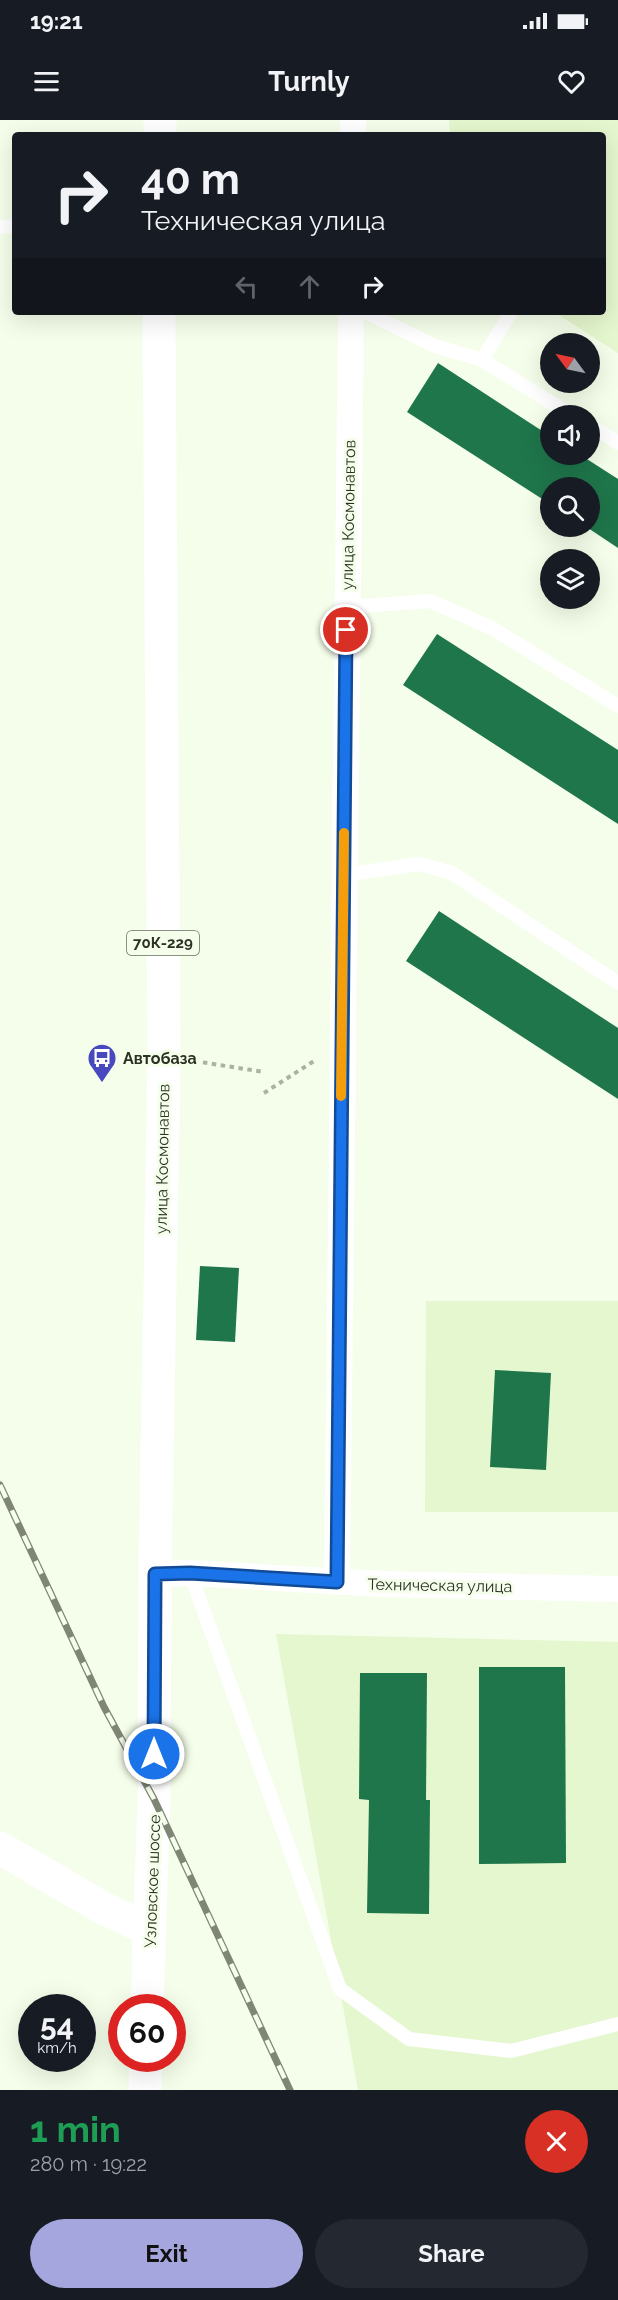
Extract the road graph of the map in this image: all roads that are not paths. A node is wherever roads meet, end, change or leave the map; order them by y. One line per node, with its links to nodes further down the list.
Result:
1 (159, 315): 14 (main road, улица Космонавтов / 70К-229)
2 (351, 315): 9 (street, улица Космонавтов)
3 (371, 315): 5 (lane)
4 (509, 315): 5 (lane)
5 (482, 360): 6 (lane)
6 (555, 405)
7 (600, 431): 8 (lane)
8 (618, 443)
9 (347, 607): 10 (lane); 11 (street, улица Космонавтов)
10 (618, 706)
11 (343, 875): 12 (lane); 15 (street, улица Космонавтов)
12 (618, 983)
13 (190, 1573): 14 (street, Техническая улица); 15 (street, Техническая улица); 20 (lane)
14 (155, 1574): 18 (main road, Узловское шоссе / 70К-229)
15 (337, 1582): 16 (street, Техническая улица)
16 (618, 1589)
17 (0, 1848): 18 (main road)
18 (150, 1930): 19 (main road, Узловское шоссе / 70К-229)
19 (148, 1994)
20 (618, 2024)
21 (146, 2072): 22 (main road)
22 (145, 2090)

